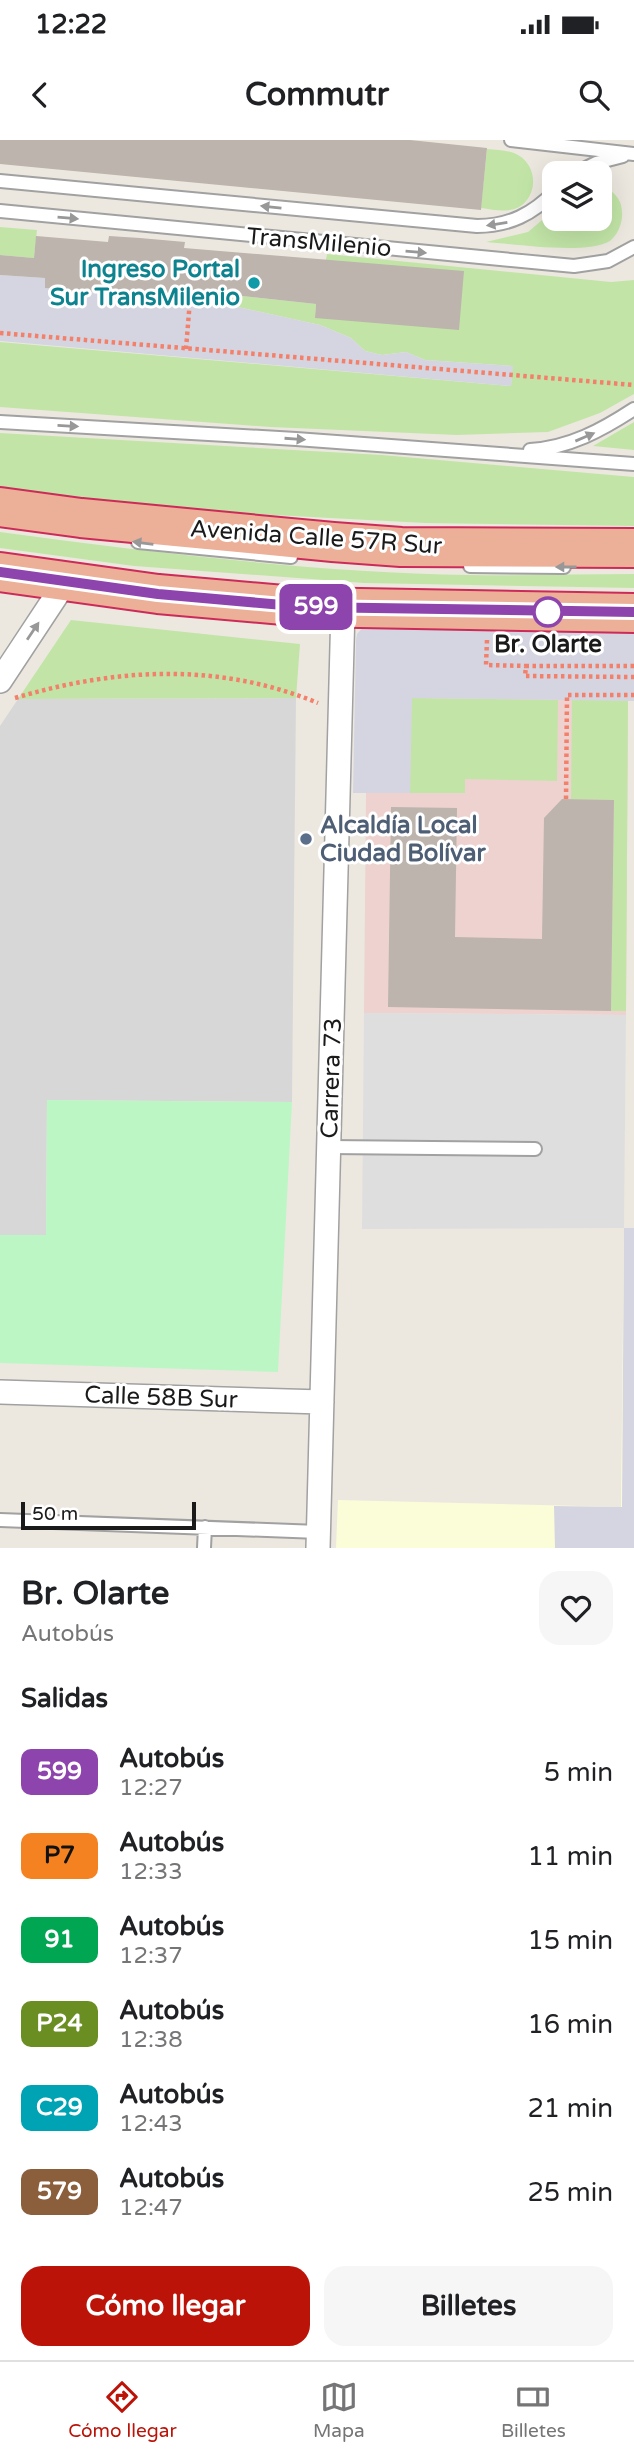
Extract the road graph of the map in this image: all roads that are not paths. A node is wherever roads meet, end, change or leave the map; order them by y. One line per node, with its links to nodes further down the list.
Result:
1 (511, 140): 2 (lane)
2 (634, 155): 3 (lane)
3 (606, 161)
4 (0, 181): 5 (lane, TransMilenio, one-way to 4)
5 (542, 202)
6 (0, 211): 7 (lane, TransMilenio, one-way to 7)
7 (634, 247)
8 (634, 409): 10 (lane, one-way to 8)
9 (0, 422): 10 (lane, one-way to 10)
10 (470, 452): 11 (lane)
11 (634, 464)
12 (0, 506): 14 (highway, Avenida Calle 57R Sur)
13 (125, 541): 15 (lane, one-way to 13)
14 (634, 548)
15 (305, 558)
16 (462, 566): 17 (lane, one-way to 16)
17 (581, 567)
18 (0, 572): 19 (highway)
19 (66, 581): 20 (highway); 22 (street, one-way to 19)
20 (343, 608): 21 (highway); 23 (street, Carrera 73)
21 (634, 612)
22 (6, 690)
23 (329, 1147): 24 (lane); 26 (street, Carrera 73)
24 (535, 1149)
25 (0, 1392): 26 (street, Calle 58B Sur)
26 (322, 1402): 29 (street, Carrera 73)
27 (0, 1520): 28 (lane)
28 (205, 1527): 29 (lane); 30 (lane)
29 (319, 1540)
30 (204, 1548)

